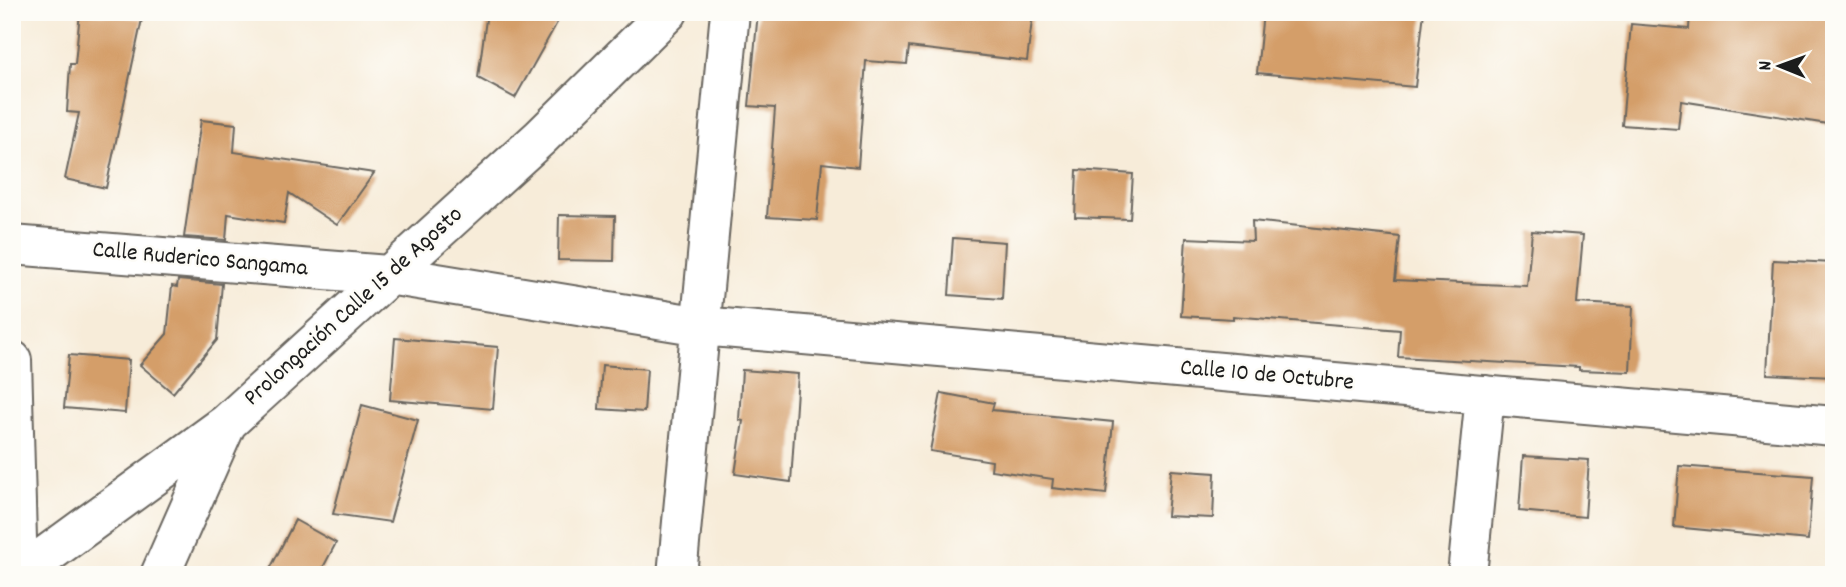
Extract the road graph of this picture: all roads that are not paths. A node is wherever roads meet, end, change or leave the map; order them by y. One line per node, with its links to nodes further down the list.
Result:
1 (668, 12): 4 (street, Prolongación Calle 15 de Agosto)
2 (730, 12): 5 (street)
3 (12, 245): 4 (street, Calle Ruderico Sangama)
4 (388, 275): 5 (street, Calle Ruderico Sangama); 8 (street, Prolongación Calle 15 de Agosto)
5 (701, 326): 7 (street, Calle 10 de Octubre); 12 (street)
6 (12, 360): 10 (street)
7 (1485, 395): 9 (street, Calle 10 de Octubre); 13 (street)
8 (227, 423): 10 (street, Prolongación Calle 15 de Agosto); 11 (street)
9 (1834, 426)
10 (18, 575)
11 (160, 575)
12 (677, 575)
13 (1467, 575)

